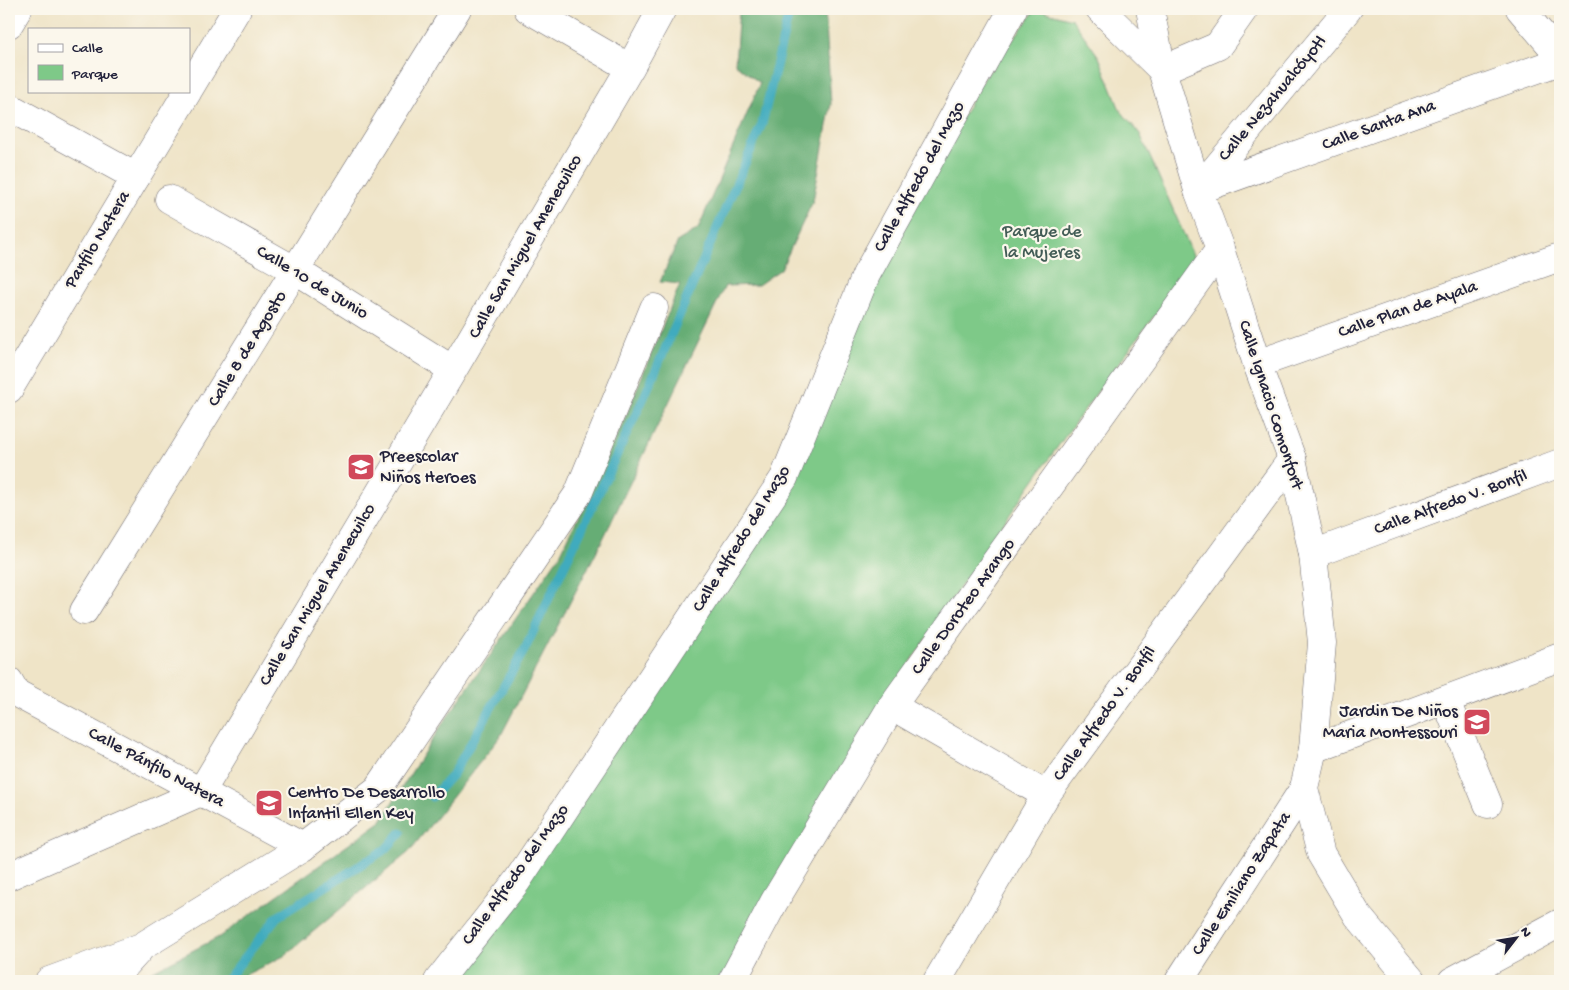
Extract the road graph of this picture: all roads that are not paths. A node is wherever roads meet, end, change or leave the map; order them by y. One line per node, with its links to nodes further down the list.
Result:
1 (18, 9): 12 (street)
2 (237, 9): 17 (street, Panfilo Natera)
3 (457, 9): 25 (street, Calle 8 de Agosto)
4 (528, 9): 15 (street)
5 (662, 9): 15 (street, Calle San Miguel Anenecuilco)
6 (1013, 9): 49 (street, Calle Alfredo del Mazo)
7 (1100, 9): 16 (street)
8 (1150, 9): 16 (street, Calle Ignacio Comonfort)
9 (1244, 9): 16 (street)
10 (1348, 9): 21 (street, Calle Nezahualcóyotl)
11 (1520, 9): 13 (street)
12 (9, 24)
13 (1560, 56)
14 (1560, 61): 21 (street, Calle Santa Ana)
15 (630, 68): 28 (street, Calle San Miguel Anenecuilco)
16 (1162, 70): 21 (street, Calle Ignacio Comonfort)
17 (190, 87)
18 (187, 92): 20 (street, Panfilo Natera)
19 (9, 107): 20 (street)
20 (136, 178): 29 (street, Panfilo Natera)
21 (1198, 190): 23 (street, Calle Ignacio Comonfort)
22 (169, 199): 25 (street, Calle 10 de Junio)
23 (1220, 249): 27 (street, Calle Ignacio Comonfort); 37 (street, Calle Doroteo Arango)
24 (1560, 257): 27 (street, Calle Plan de Ayala)
25 (296, 271): 28 (street, Calle 10 de Junio); 33 (street, Calle 8 de Agosto)
26 (654, 308): 43 (street)
27 (1257, 364): 30 (street, Calle Ignacio Comonfort)
28 (453, 370): 40 (street, Calle San Miguel Anenecuilco)
29 (9, 389)
30 (1292, 459): 32 (street, Calle Ignacio Comonfort); 41 (street, Calle Alfredo V. Bonfil)
31 (1560, 463): 32 (street, Calle Alfredo V. Bonfil)
32 (1313, 554): 38 (street, Calle Ignacio Comonfort)
33 (84, 611)
34 (1560, 657): 36 (street)
35 (11, 688): 40 (street, Calle Pánfilo Natera)
36 (1446, 701): 38 (street); 42 (street)
37 (892, 706): 41 (street); 50 (street, Calle Doroteo Arango)
38 (1313, 748): 39 (street, Calle Ignacio Comonfort)
39 (1304, 788): 52 (street, Calle Emiliano Zapata); 53 (street, Calle Ignacio Comonfort)
40 (201, 792): 43 (street, Calle Pánfilo Natera); 44 (street)
41 (1046, 795): 51 (street, Calle Alfredo V. Bonfil)
42 (1488, 804)
43 (303, 847): 46 (street)
44 (9, 876)
45 (1560, 923): 54 (street)
46 (141, 947): 47 (street); 48 (street)
47 (49, 981)
48 (111, 981)
49 (438, 981)
50 (732, 981)
51 (937, 981)
52 (1179, 981)
53 (1412, 981)
54 (1452, 981)

